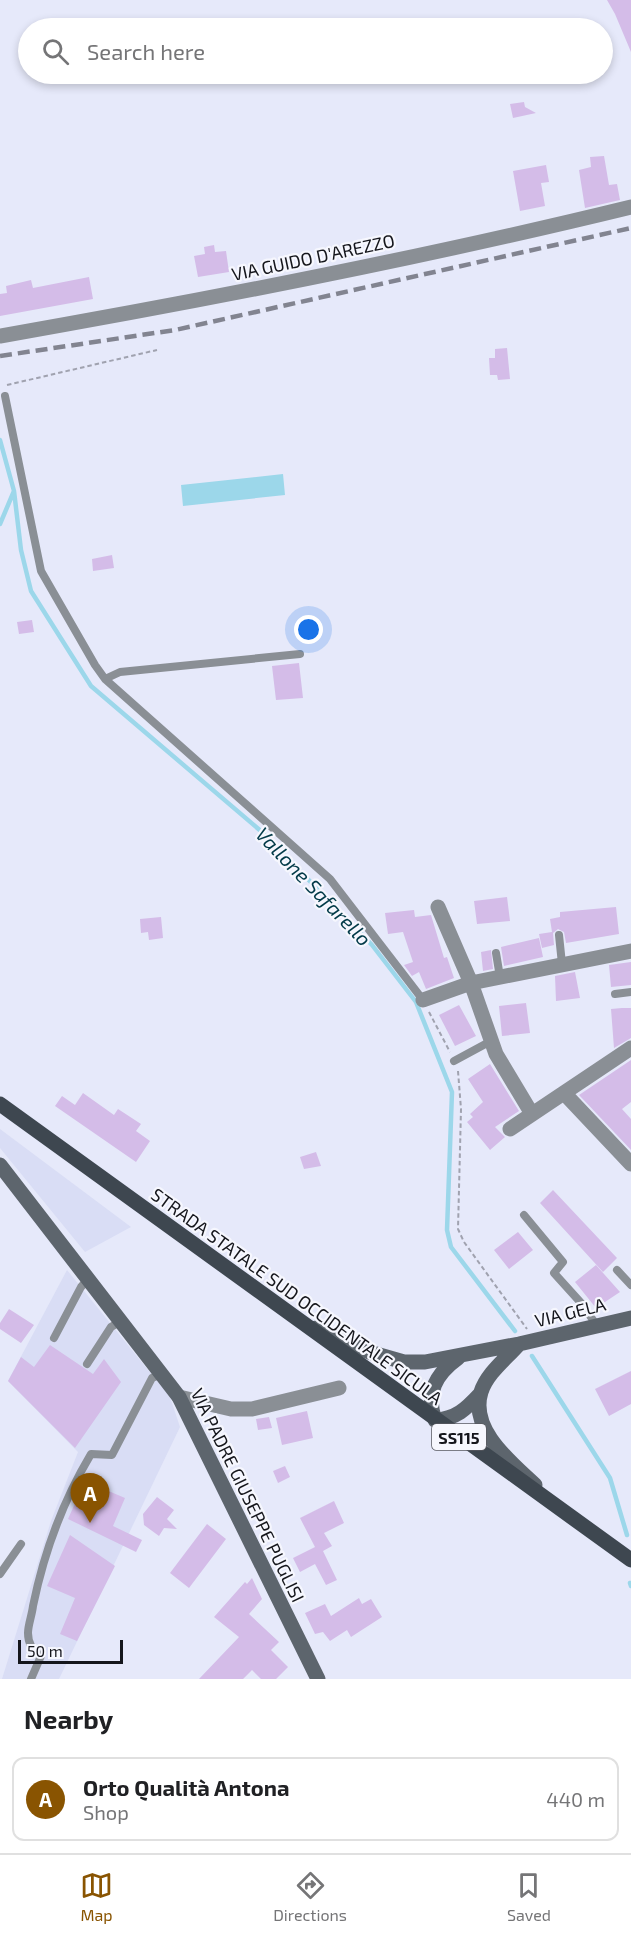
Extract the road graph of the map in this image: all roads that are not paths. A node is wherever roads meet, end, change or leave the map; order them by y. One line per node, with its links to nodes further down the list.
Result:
1 (631, 207): 2 (street, VIA GUIDO D'AREZZO)
2 (0, 336)
3 (5, 396): 5 (lane)
4 (300, 654): 5 (lane)
5 (105, 679): 15 (lane)
6 (438, 907): 12 (street)
7 (559, 935): 10 (lane)
8 (631, 951): 10 (street)
9 (496, 953): 11 (lane)
10 (562, 964): 11 (street)
11 (500, 976): 12 (street)
12 (471, 983): 15 (street); 16 (street)
13 (631, 992): 14 (lane)
14 (615, 994)
15 (423, 1000)
16 (491, 1041): 18 (lane); 21 (street)
17 (631, 1048): 19 (street)
18 (454, 1061)
19 (564, 1093): 21 (street); 23 (street)
20 (0, 1104): 31 (main road, STRADA STATALE SUD OCCIDENTALE SICULA / SS115)
21 (532, 1114): 22 (street)
22 (510, 1129)
23 (631, 1164)
24 (0, 1165): 27 (main road, VIA PADRE GIUSEPPE PUGLISI)
25 (524, 1215): 32 (lane)
26 (617, 1269): 28 (lane)
27 (89, 1278): 30 (main road, VIA PADRE GIUSEPPE PUGLISI); 33 (lane)
28 (631, 1285)
29 (631, 1318): 32 (main road, VIA GELA)
30 (122, 1320): 36 (lane); 37 (main road, VIA PADRE GIUSEPPE PUGLISI)
31 (300, 1321): 35 (main road, VIA GELA); 41 (main road, STRADA STATALE SUD OCCIDENTALE SICULA / SS115)
32 (597, 1326): 34 (main road, VIA GELA)
33 (54, 1338)
34 (519, 1344): 35 (main road, VIA GELA); 39 (main road)
35 (464, 1354): 41 (main road)
36 (87, 1364)
37 (162, 1373): 40 (main road, VIA PADRE GIUSEPPE PUGLISI); 46 (lane)
38 (339, 1388): 40 (street)
39 (480, 1394): 41 (main road); 42 (main road)
40 (179, 1397): 47 (main road, VIA PADRE GIUSEPPE PUGLISI)
41 (435, 1420): 42 (main road, STRADA STATALE SUD OCCIDENTALE SICULA / SS115)
42 (560, 1509): 44 (main road, STRADA STATALE SUD OCCIDENTALE SICULA / SS115)
43 (21, 1544): 45 (lane)
44 (631, 1560)
45 (0, 1574)
46 (31, 1679)
47 (318, 1679)

